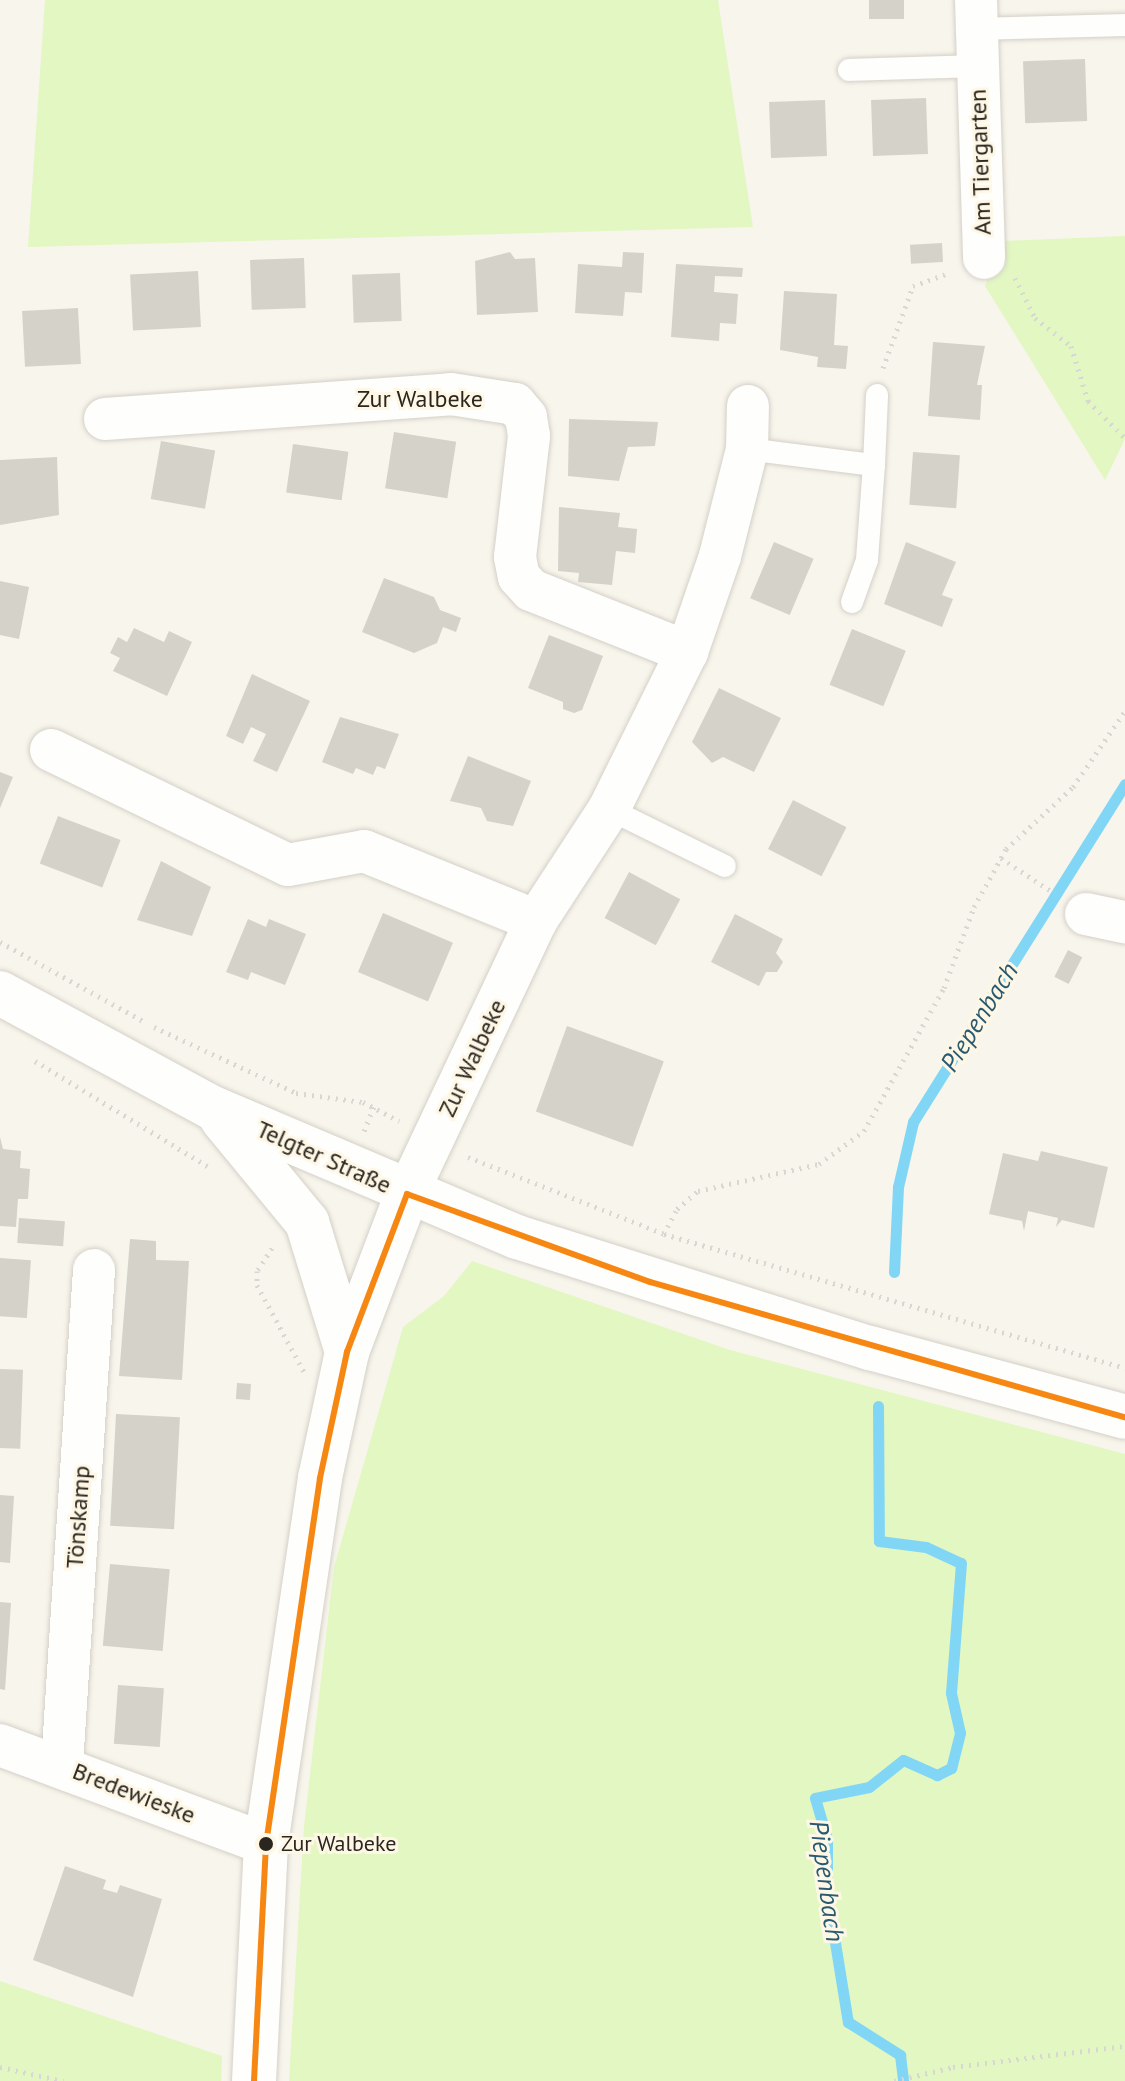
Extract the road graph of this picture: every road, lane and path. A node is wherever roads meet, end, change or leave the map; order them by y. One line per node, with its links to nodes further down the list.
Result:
1 (1125, 25): 2 (lane, Am Tiergarten)
2 (976, 32): 3 (lane, Am Tiergarten); 4 (street, Am Tiergarten)
3 (849, 70)
4 (984, 258): 5 (path, Am Tiergarten); 8 (path)
5 (877, 395): 10 (lane)
6 (748, 406): 9 (street, Zur Walbeke)
7 (105, 419): 12 (street, Zur Walbeke)
8 (1125, 438)
9 (747, 449): 10 (lane); 12 (street, Zur Walbeke)
10 (874, 465): 11 (lane)
11 (852, 602)
12 (687, 652): 15 (street, Zur Walbeke)
13 (1125, 711): 16 (path)
14 (51, 750): 19 (street)
15 (609, 809): 17 (lane); 19 (street, Zur Walbeke)
16 (1001, 858): 18 (path); 27 (path)
17 (725, 866)
18 (1027, 875)
19 (536, 921): 24 (street, Zur Walbeke)
20 (0, 942): 24 (path)
21 (0, 993): 23 (street, Telgter Straße)
22 (27, 1056): 25 (path)
23 (213, 1108): 26 (street, Telgter Straße); 30 (street)
24 (434, 1140): 26 (street, Zur Walbeke); 27 (path)
25 (218, 1175)
26 (407, 1194): 30 (street); 33 (street, Telgter Straße)
27 (664, 1234): 31 (path)
28 (283, 1238): 32 (path)
29 (94, 1270): 35 (street, Tönskamp)
30 (347, 1352): 32 (street)
31 (1125, 1368)
32 (336, 1396): 36 (street)
33 (1125, 1417)
34 (0, 1745): 35 (street, Bredewieske)
35 (62, 1765): 36 (street, Bredewieske)
36 (266, 1844): 40 (street)
37 (1125, 2046): 41 (path)
38 (0, 2067): 39 (path)
39 (63, 2081)
40 (254, 2081)
41 (894, 2081)

